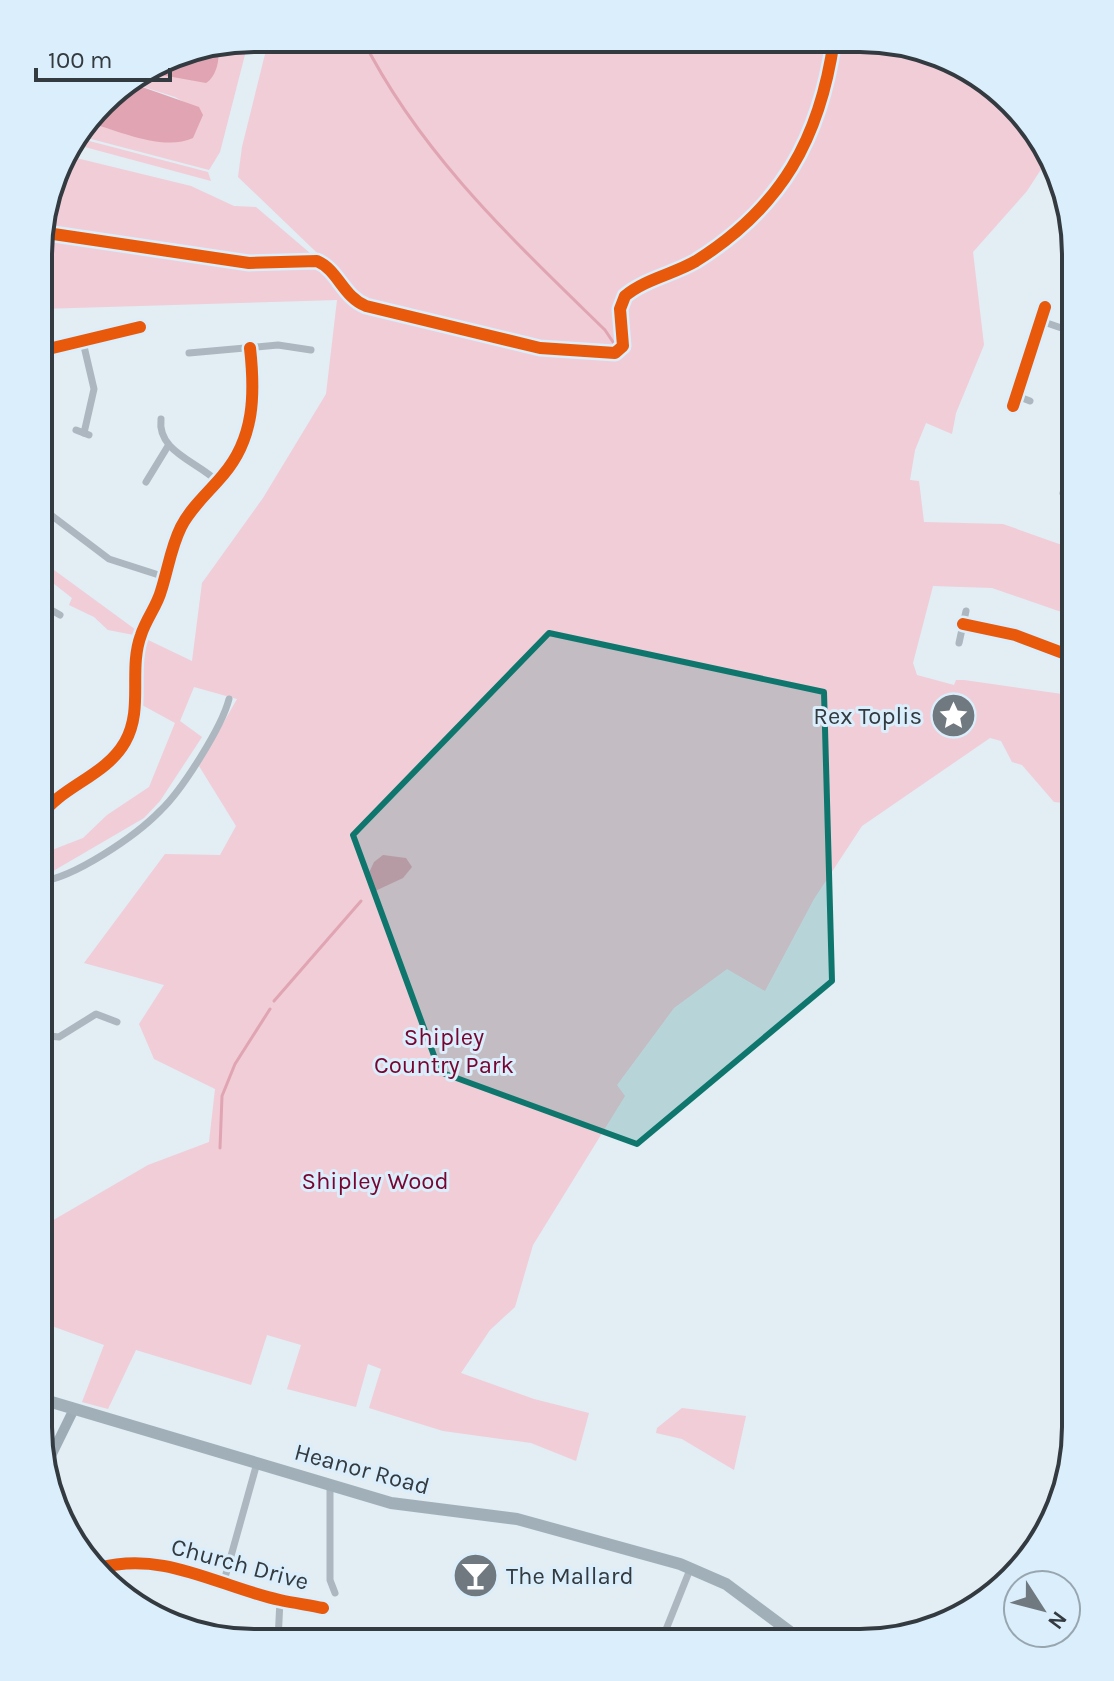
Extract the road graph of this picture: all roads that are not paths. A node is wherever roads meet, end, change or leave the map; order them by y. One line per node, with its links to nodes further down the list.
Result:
1 (1045, 307): 3 (street)
2 (120, 318): 6 (street)
3 (1041, 321): 5 (street); 16 (street)
4 (140, 327): 6 (street)
5 (1062, 328)
6 (122, 329): 8 (street)
7 (214, 339): 12 (street)
8 (83, 342): 10 (street); 20 (street)
9 (291, 347): 11 (street); 13 (street); 15 (street)
10 (52, 348)
11 (250, 348): 12 (street); 22 (street)
12 (215, 350): 14 (street)
13 (311, 350)
14 (189, 353)
15 (290, 358)
16 (1017, 396): 17 (street); 18 (street)
17 (1030, 401)
18 (1013, 406)
19 (161, 419): 21 (street)
20 (83, 433)
21 (168, 446): 22 (street); 23 (street)
22 (217, 481): 25 (street)
23 (146, 482)
24 (52, 516): 25 (street)
25 (165, 577): 33 (street)
26 (52, 610): 28 (street)
27 (966, 611): 29 (street)
28 (60, 615)
29 (963, 624): 30 (street); 31 (street)
30 (959, 643)
31 (1062, 653)
32 (229, 699): 34 (street)
33 (52, 802)
34 (52, 880)
35 (117, 1022): 36 (street)
36 (52, 1036)
37 (52, 1402): 38 (main road, Heanor Road)
38 (74, 1409): 39 (street); 40 (main road, Heanor Road)
39 (54, 1450)
40 (257, 1463): 41 (main road, Heanor Road); 44 (street)
41 (330, 1485): 42 (main road, Heanor Road); 45 (street)
42 (684, 1565): 49 (street); 50 (main road, Heanor Road)
43 (108, 1566): 44 (street, Church Drive)
44 (224, 1581): 46 (street, Church Drive)
45 (335, 1593)
46 (280, 1600): 47 (street, Church Drive); 48 (street)
47 (323, 1608)
48 (279, 1629)
49 (665, 1629)
50 (786, 1629)

